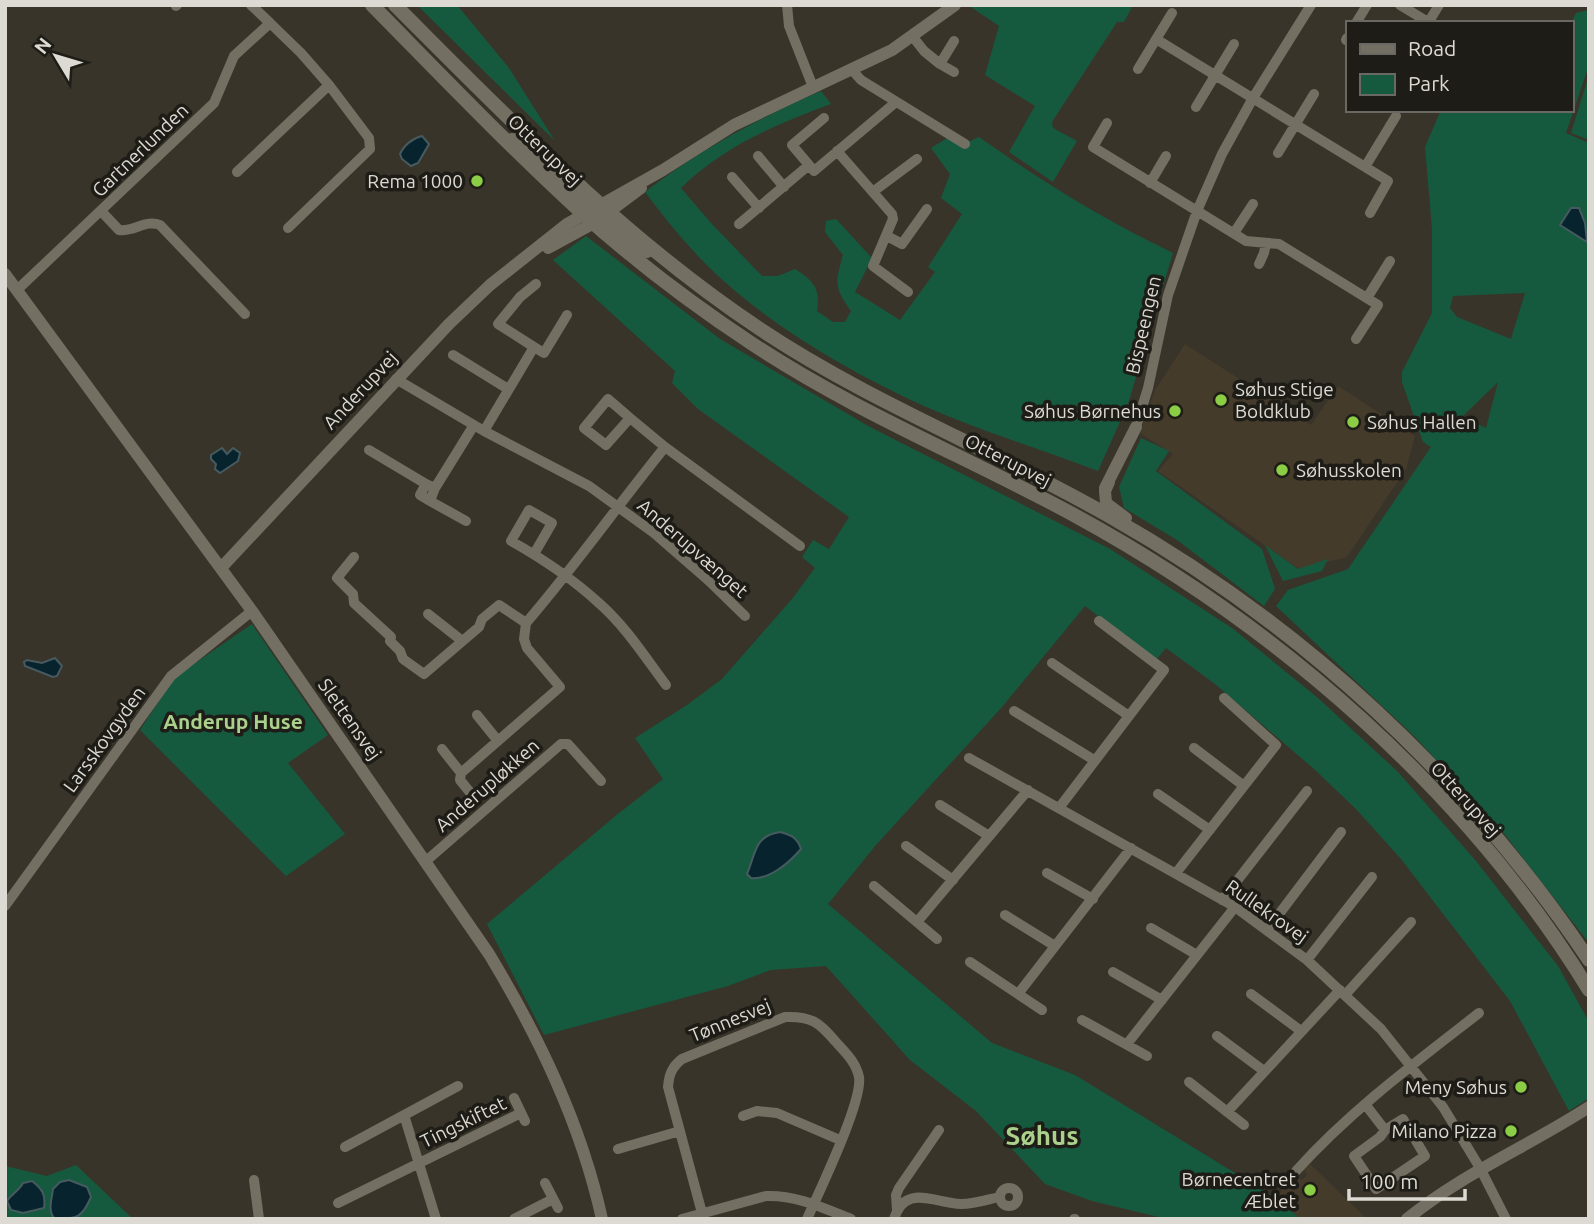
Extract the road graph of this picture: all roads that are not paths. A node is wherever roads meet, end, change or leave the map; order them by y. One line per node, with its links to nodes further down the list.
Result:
1 (251, 5): 14 (street)
2 (372, 5): 52 (main road, Otterupvej)
3 (395, 5): 52 (main road, Otterupvej)
4 (787, 5): 25 (street)
5 (955, 5): 15 (street, Anderupvej)
6 (1311, 5): 27 (street, Bispeengen)
7 (1367, 5): 11 (street)
8 (1400, 5): 12 (street)
9 (1439, 5): 13 (street)
10 (1172, 13): 16 (street)
11 (1357, 21)
12 (1425, 21)
13 (1429, 21)
14 (270, 23): 24 (street); 50 (street, Gartnerlunden)
15 (913, 37): 19 (street); 20 (street, Anderupvej)
16 (1156, 39): 21 (street); 23 (street)
17 (954, 41): 19 (street)
18 (1234, 44): 23 (street)
19 (940, 64): 22 (street)
20 (852, 69): 25 (street, Anderupvej); 28 (street)
21 (1138, 69)
22 (954, 72)
23 (1215, 75): 27 (street); 29 (street)
24 (329, 85): 42 (street); 55 (street)
25 (813, 87): 52 (street, Anderupvej)
26 (1314, 94): 33 (street)
27 (1253, 98): 33 (street); 51 (street, Bispeengen)
28 (896, 102): 34 (street); 35 (street)
29 (1196, 107)
30 (1396, 116): 41 (street)
31 (824, 118): 40 (street)
32 (1107, 123): 44 (street)
33 (1296, 124): 36 (street); 41 (street)
34 (965, 144)
35 (837, 151): 40 (street); 46 (street)
36 (1278, 153)
37 (758, 156): 45 (street)
38 (1166, 156): 44 (street)
39 (917, 159): 46 (street)
40 (809, 165): 45 (street)
41 (1365, 167): 53 (street)
42 (237, 172)
43 (732, 177): 48 (street)
44 (1150, 183): 51 (street)
45 (783, 187): 48 (street)
46 (874, 191): 57 (street)
47 (1253, 204): 56 (street)
48 (759, 208): 54 (street)
49 (927, 209): 57 (street)
50 (101, 211): 63 (street, Gartnerlunden); 66 (street)
51 (1197, 211): 56 (street); 75 (street, Bispeengen)
52 (596, 213): 71 (street, Anderupvej); 82 (main road, Otterupvej); 84 (main road, Otterupvej)
53 (1370, 213)
54 (739, 224)
55 (288, 229)
56 (1234, 233): 58 (street)
57 (887, 236): 64 (street)
58 (1266, 243): 60 (street); 65 (street)
59 (1390, 261): 65 (street)
60 (1259, 264)
61 (5, 274): 63 (street, Slettensvej)
62 (536, 284): 69 (street)
63 (17, 290): 88 (street, Slettensvej)
64 (908, 292)
65 (1367, 298): 68 (street)
66 (245, 314)
67 (566, 315): 69 (street)
68 (1356, 339)
69 (534, 347): 72 (street)
70 (453, 355): 72 (street)
71 (396, 379): 74 (street, Anderupvænget); 88 (street, Anderupvej)
72 (508, 389): 76 (street)
73 (630, 418): 73 (street); 77 (street)
74 (474, 425): 76 (street, Anderupvænget); 80 (street)
75 (1136, 427): 79 (street, Bispeengen)
76 (484, 431): 81 (street, Anderupvænget)
77 (665, 447): 81 (street, Anderupvænget); 85 (street)
78 (369, 450): 80 (street)
79 (1108, 482): 82 (street, Bispeengen); 89 (street)
80 (431, 486): 83 (street)
81 (617, 507): 90 (street, Anderupvænget); 93 (street, Anderupvænget)
82 (1094, 508): 84 (street, Bispeengen); 89 (main road, Otterupvej)
83 (466, 521)
84 (1086, 522): 144 (main road, Otterupvej)
85 (800, 546)
86 (534, 554): 86 (street); 90 (street)
87 (354, 557): 96 (street)
88 (221, 568): 91 (street, Slettensvej)
89 (1202, 575): 141 (main road, Otterupvej)
90 (567, 576): 95 (street, Anderupvænget); 98 (street)
91 (252, 611): 122 (street, Slettensvej); 130 (street, Larsskovgyden)
92 (428, 614): 96 (street)
93 (745, 616)
94 (1099, 621): 102 (street)
95 (526, 623): 96 (street); 103 (street)
96 (461, 640)
97 (1052, 663): 102 (street)
98 (666, 685)
99 (1224, 698): 110 (street)
100 (1014, 710): 107 (street)
101 (477, 715): 103 (street)
102 (1129, 716): 107 (street)
103 (498, 741): 108 (street)
104 (1194, 748): 110 (street)
105 (442, 749): 108 (street)
106 (969, 758): 111 (street, Rullekrovej)
107 (1094, 761): 116 (street)
108 (461, 773): 114 (street)
109 (601, 781): 122 (street, Anderupløkken)
110 (1244, 786): 117 (street)
111 (1028, 790): 116 (street, Rullekrovej); 119 (street)
112 (1307, 791): 129 (street)
113 (1158, 794): 117 (street)
114 (473, 796)
115 (940, 805): 119 (street)
116 (1059, 808): 121 (street, Rullekrovej)
117 (1210, 830): 124 (street)
118 (1341, 832): 136 (street)
119 (989, 836): 126 (street)
120 (906, 846): 126 (street)
121 (1131, 848): 124 (street, Rullekrovej); 128 (street)
122 (426, 861): 186 (street, Slettensvej)
123 (1046, 873): 128 (street)
124 (1176, 873): 129 (street, Rullekrovej)
125 (1372, 877): 140 (street)
126 (953, 880): 133 (street)
127 (874, 886): 133 (street)
128 (1093, 899): 138 (street)
129 (1222, 900): 131 (street, Rullekrovej)
130 (5, 906)
131 (1235, 907): 136 (street, Rullekrovej); 139 (street)
132 (1005, 915): 138 (street)
133 (917, 922): 137 (street)
134 (1411, 922): 145 (street)
135 (1151, 928): 139 (street)
136 (1266, 930): 140 (street, Rullekrovej)
137 (937, 939)
138 (1055, 946): 146 (street)
139 (1197, 955): 148 (street)
140 (1307, 960): 145 (street, Rullekrovej)
141 (1589, 960)
142 (970, 962): 146 (street)
143 (1113, 972): 148 (street)
144 (1587, 988)
145 (1343, 993): 152 (street); 156 (street, Rullekrovej)
146 (1018, 994): 149 (street)
147 (1251, 994): 152 (street)
148 (1162, 1000): 154 (street)
149 (1042, 1010)
150 (1479, 1013): 156 (street)
151 (1082, 1020): 154 (street)
152 (1301, 1031): 157 (street)
153 (1217, 1036): 157 (street)
154 (1128, 1044): 155 (street)
155 (1147, 1056)
156 (1412, 1066): 161 (street); 174 (street, Rullekrovej)
157 (1264, 1072): 163 (street)
158 (1189, 1082): 163 (street)
159 (457, 1086): 164 (street, Tingskiftet)
160 (514, 1098): 173 (street, Tingskiftet)
161 (1365, 1104): 168 (street); 175 (street)
162 (1589, 1109): 174 (street)
163 (1227, 1112): 166 (street)
164 (404, 1115): 171 (street, Tingskiftet); 173 (street, Tingskiftet)
165 (743, 1116): 170 (street)
166 (1244, 1125)
167 (939, 1130): 182 (street)
168 (1385, 1130): 168 (street)
169 (680, 1131): 170 (street, Tønnesvej); 172 (street); 181 (street, Tønnesvej)
170 (840, 1140): 180 (street, Tønnesvej)
171 (345, 1147)
172 (618, 1149)
173 (419, 1163): 179 (street, Tingskiftet); 184 (street, Tingskiftet)
174 (1480, 1168): 190 (street); 191 (street, Rullekrovej)
175 (1296, 1171)
176 (254, 1180): 183 (street)
177 (545, 1183): 185 (street)
178 (999, 1197): 182 (street)
179 (338, 1203)
180 (814, 1204): 181 (street); 188 (street, Tønnesvej); 189 (street)
181 (702, 1213): 187 (street)
182 (895, 1214)
183 (260, 1219)
184 (436, 1219)
185 (514, 1219)
186 (602, 1219)
187 (682, 1219)
188 (807, 1219)
189 (851, 1219)
190 (1407, 1219)
191 (1506, 1219)

